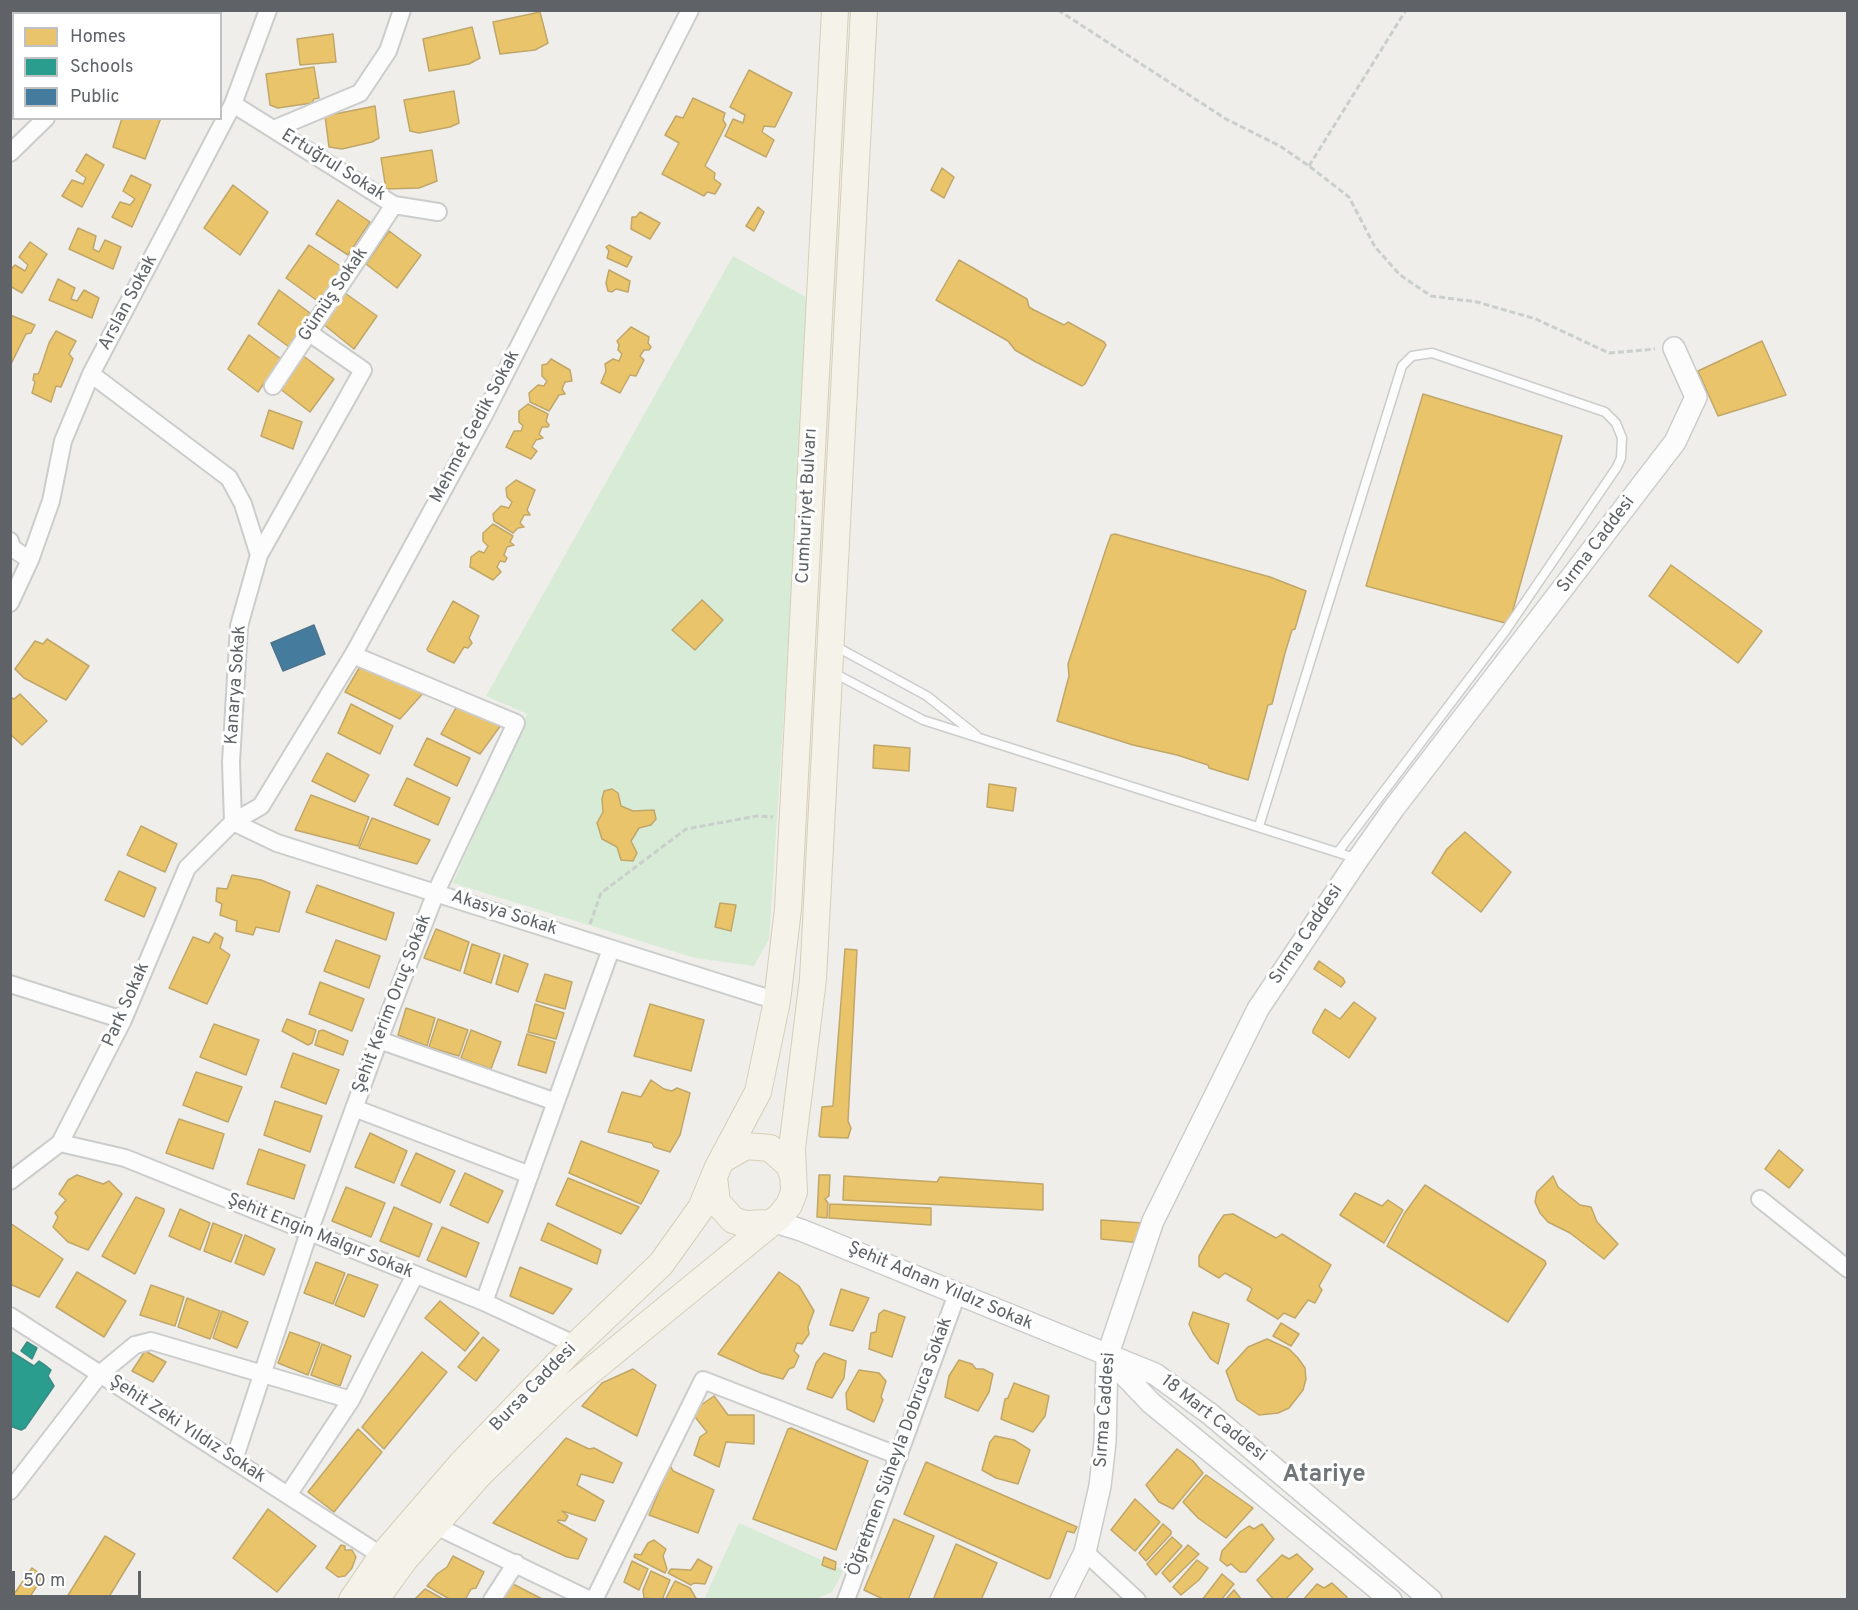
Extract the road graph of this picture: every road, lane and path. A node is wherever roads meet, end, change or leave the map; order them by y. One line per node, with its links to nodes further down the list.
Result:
1 (268, 10): 8 (street, Arslan Sokak)
2 (402, 10): 10 (street)
3 (690, 10): 24 (street, Mehmet Gedik Sokak)
4 (864, 10): 23 (main road, Cumhuriyet Bulvarı)
5 (1058, 10): 12 (path)
6 (1406, 10): 12 (path)
7 (829, 12): 27 (main road, Cumhuriyet Bulvarı)
8 (233, 104): 10 (street, Ertuğrul Sokak); 17 (street, Arslan Sokak)
9 (44, 120): 11 (street)
10 (274, 129): 13 (street, Ertuğrul Sokak)
11 (10, 153)
12 (1310, 166): 16 (path)
13 (394, 205): 14 (street, Ertuğrul Sokak); 15 (street, Gümüş Sokak)
14 (438, 212)
15 (308, 332): 18 (street, Gümüş Sokak); 20 (street, Kanarya Sokak)
16 (1674, 348): 30 (street, Sırma Caddesi)
17 (91, 374): 20 (street); 21 (street, Arslan Sokak)
18 (273, 386)
19 (10, 541): 21 (street)
20 (259, 555): 28 (street, Kanarya Sokak)
21 (30, 560): 22 (street, Arslan Sokak)
22 (10, 603)
23 (832, 644): 25 (main road, Cumhuriyet Bulvarı); 26 (lane)
24 (353, 655): 28 (street, Mehmet Gedik Sokak); 31 (street, Şehit Kerim Oruç Sokak)
25 (831, 671): 26 (lane); 34 (main road, Cumhuriyet Bulvarı)
26 (981, 739): 29 (lane)
27 (792, 818): 32 (path); 36 (main road, Cumhuriyet Bulvarı)
28 (233, 822): 31 (street, Akasya Sokak); 37 (street, Park Sokak)
29 (1259, 826): 30 (lane); 30 (lane)
30 (1348, 855): 55 (street, Sırma Caddesi)
31 (436, 892): 32 (street, Akasya Sokak); 38 (street, Şehit Kerim Oruç Sokak)
32 (584, 940): 33 (street, Akasya Sokak)
33 (611, 950): 36 (street, Akasya Sokak); 39 (street)
34 (813, 979): 44 (main road, Bursa Caddesi)
35 (10, 984): 37 (street)
36 (777, 1001): 42 (main road, Bursa Caddesi)
37 (123, 1020): 41 (street, Park Sokak)
38 (379, 1040): 39 (street); 40 (street, Şehit Kerim Oruç Sokak)
39 (556, 1102): 43 (street)
40 (354, 1108): 43 (street); 48 (street, Şehit Kerim Oruç Sokak)
41 (60, 1143): 45 (street, Park Sokak); 48 (street, Şehit Engin Malgır Sokak)
42 (719, 1168): 44 (main road); 47 (main road); 54 (main road, Bursa Caddesi)
43 (530, 1175): 52 (street)
44 (793, 1178): 47 (main road, Bursa Caddesi)
45 (10, 1180)
46 (1760, 1199): 49 (street)
47 (770, 1222): 51 (street, Şehit Adnan Yıldız Sokak); 63 (main road, Bursa Caddesi)
48 (309, 1232): 50 (street, Şehit Engin Malgır Sokak); 57 (street, Şehit Kerim Oruç Sokak)
49 (1848, 1269)
50 (416, 1275): 52 (street, Şehit Engin Malgır Sokak); 58 (street)
51 (957, 1294): 55 (street, Şehit Adnan Yıldız Sokak); 59 (street, Öğretmen Süheyla Dobruca Sokak)
52 (484, 1302): 54 (street, Şehit Engin Malgır Sokak)
53 (10, 1316): 56 (street)
54 (576, 1345): 65 (main road, Bursa Caddesi)
55 (1107, 1357): 64 (street, Sırma Caddesi); 74 (street, 18 Mart Caddesi); 75 (street, 18 Mart Caddesi)
56 (101, 1374): 57 (street, Şehit Zeki Yıldız Sokak); 60 (street, Şehit Zeki Yıldız Sokak); 61 (street)
57 (261, 1375): 58 (street, Şehit Zeki Yıldız Sokak); 60 (street, Şehit Kerim Oruç Sokak)
58 (351, 1400): 62 (street)
59 (899, 1455): 70 (street); 71 (street, Öğretmen Süheyla Dobruca Sokak)
60 (234, 1460): 62 (street, Şehit Zeki Yıldız Sokak)
61 (10, 1491)
62 (288, 1495): 65 (street, Şehit Zeki Yıldız Sokak)
63 (436, 1526): 66 (street); 68 (main road, Bursa Caddesi)
64 (1085, 1552): 72 (street, Sırma Caddesi); 73 (street)
65 (382, 1556): 67 (main road, Bursa Caddesi)
66 (516, 1563): 69 (street); 70 (street)
67 (352, 1599)
68 (375, 1599)
69 (492, 1599)
70 (592, 1599)
71 (846, 1599)
72 (1061, 1599)
73 (1137, 1599)
74 (1391, 1599)
75 (1431, 1599)

